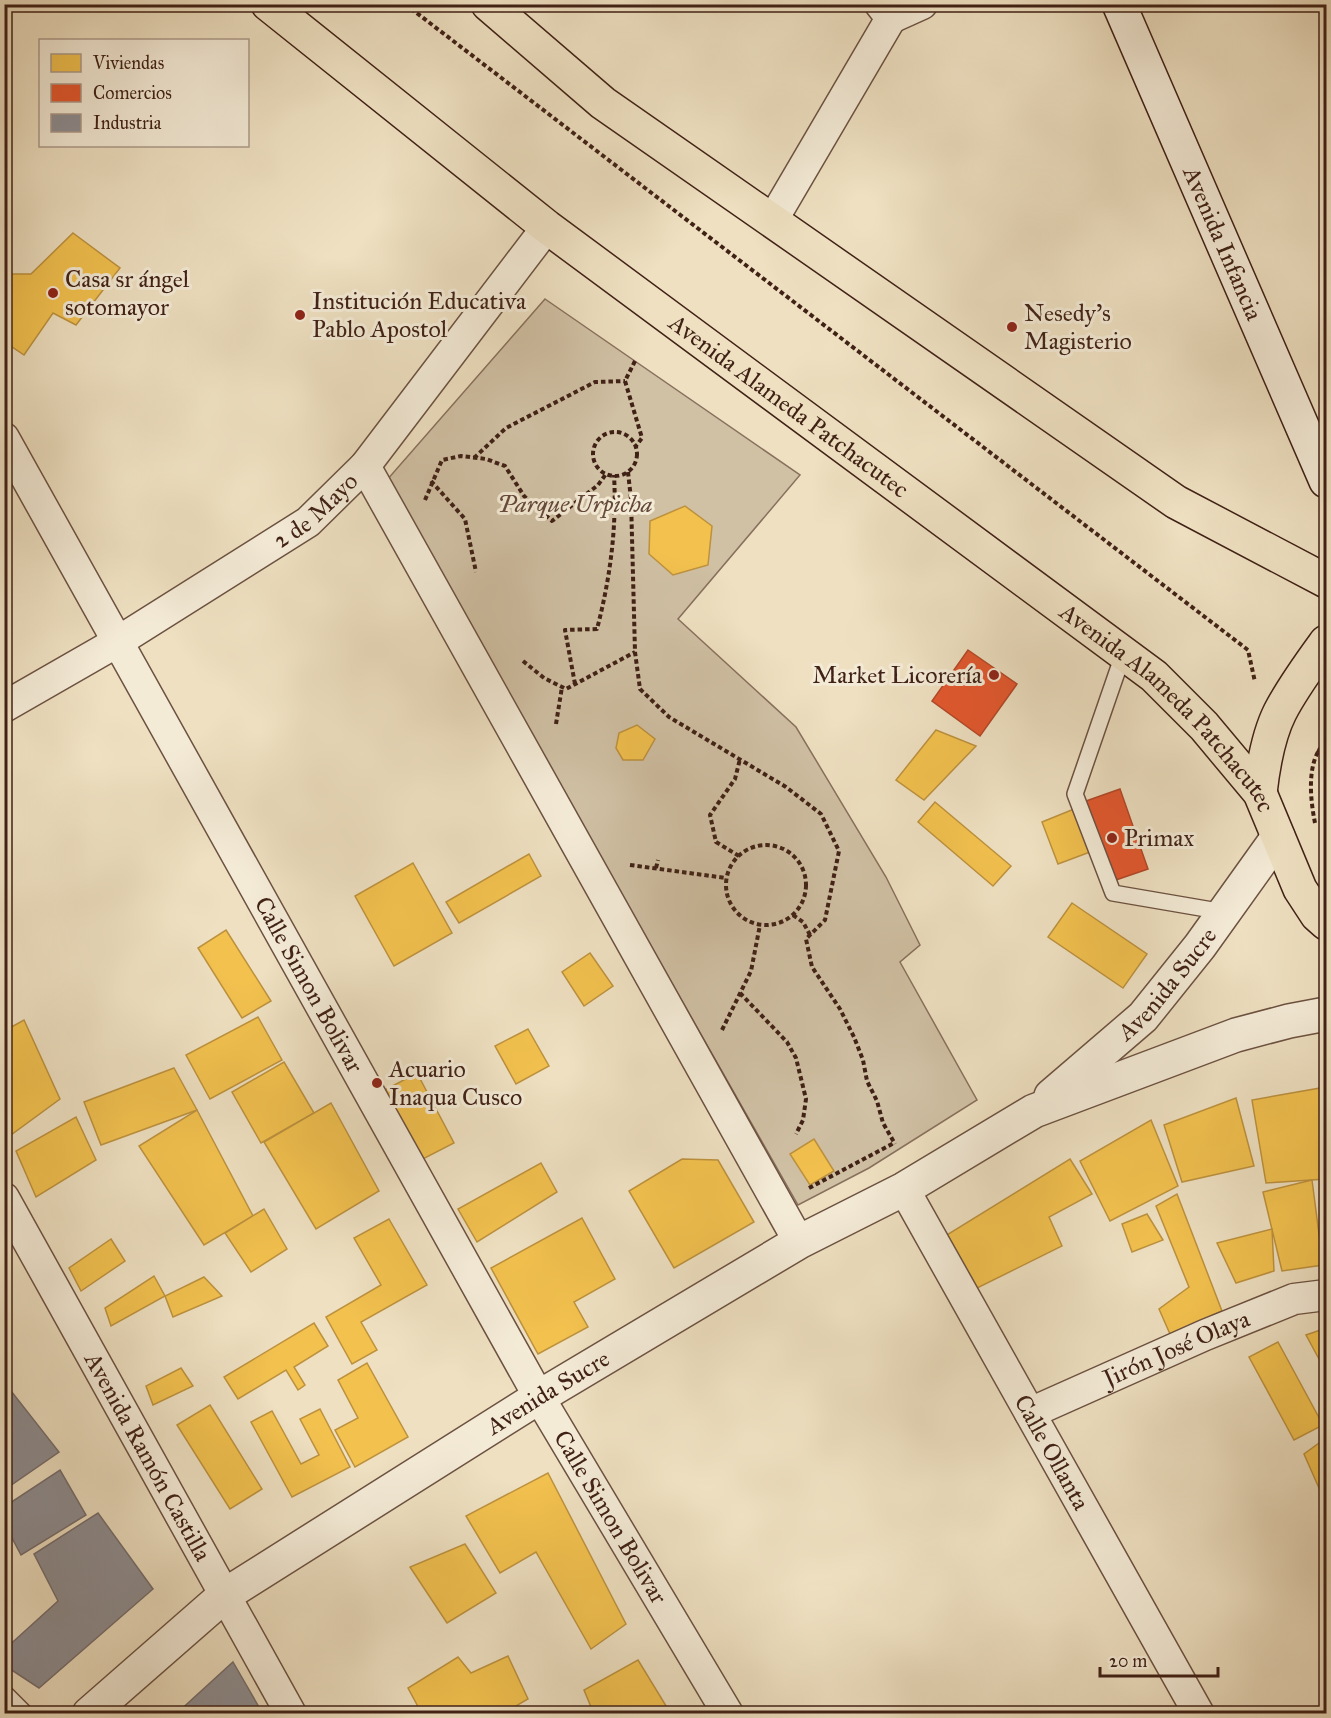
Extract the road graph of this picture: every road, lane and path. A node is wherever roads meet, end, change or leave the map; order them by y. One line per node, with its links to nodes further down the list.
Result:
1 (268, 4): 8 (highway, Avenida Alameda Patchacutec)
2 (405, 4): 29 (path)
3 (488, 4): 7 (highway)
4 (922, 4): 6 (street)
5 (1119, 4): 19 (street, Avenida Infancia)
6 (885, 11): 7 (street)
7 (772, 221): 22 (highway)
8 (547, 227): 14 (street, 2 de Mayo); 26 (highway, Avenida Alameda Patchacutec)
9 (635, 361): 10 (path)
10 (626, 381): 12 (path); 13 (path)
11 (4, 438): 23 (street, Calle Simon Bolivar)
12 (636, 446): 15 (path); 16 (path)
13 (474, 458): 16 (path); 18 (path)
14 (365, 466): 23 (street, 2 de Mayo); 62 (street)
15 (628, 472): 17 (path); 25 (path)
16 (606, 474): 17 (path)
17 (614, 476): 28 (path)
18 (431, 481): 20 (path); 21 (path)
19 (1326, 481)
20 (422, 507)
21 (476, 572)
22 (1326, 581)
23 (119, 641): 31 (street, 2 de Mayo); 64 (street, Calle Simon Bolivar)
24 (1326, 642): 37 (highway)
25 (635, 652): 28 (path); 36 (path)
26 (1124, 652): 37 (highway, Avenida Alameda Patchacutec); 47 (lane)
27 (523, 661): 30 (path)
28 (575, 684): 30 (path)
29 (1255, 684)
30 (562, 687): 32 (path)
31 (4, 707)
32 (556, 724)
33 (1326, 742): 34 (path)
34 (1317, 750): 35 (path); 40 (path)
35 (1326, 754)
36 (740, 759): 39 (path); 51 (path)
37 (1260, 793): 41 (highway, Avenida Alameda Patchacutec)
38 (701, 815): 39 (path)
39 (710, 815): 42 (path)
40 (1316, 828)
41 (1278, 837): 47 (street, Avenida Sucre); 49 (highway, Avenida Alameda Patchacutec)
42 (739, 856): 46 (path); 48 (path)
43 (658, 860): 45 (path)
44 (625, 864): 45 (path)
45 (656, 868): 46 (path)
46 (726, 878): 50 (path)
47 (1224, 912): 55 (street, Avenida Sucre)
48 (793, 915): 50 (path); 51 (path)
49 (1326, 923)
50 (760, 925): 52 (path)
51 (810, 935): 57 (path)
52 (740, 993): 54 (path); 56 (path)
53 (1326, 1014): 55 (street, Avenida Sucre)
54 (720, 1033)
55 (1034, 1112): 59 (street, Avenida Sucre)
56 (796, 1134)
57 (894, 1143): 58 (path); 60 (path)
58 (898, 1150)
59 (904, 1190): 62 (street, Avenida Sucre); 65 (street, Calle Ollanta)
60 (799, 1194)
61 (4, 1198): 66 (street, Avenida Ramón Castilla)
62 (799, 1242): 64 (street, Avenida Sucre)
63 (1326, 1295): 65 (street, Jirón José Olaya)
64 (539, 1397): 66 (street, Avenida Sucre); 71 (street, Calle Simon Bolivar)
65 (1030, 1413): 72 (street, Calle Ollanta)
66 (225, 1595): 69 (street, Avenida Sucre); 70 (street, Avenida Ramón Castilla)
67 (4, 1692): 68 (lane)
68 (26, 1713)
69 (89, 1713)
70 (291, 1713)
71 (728, 1713)
72 (1199, 1713)

